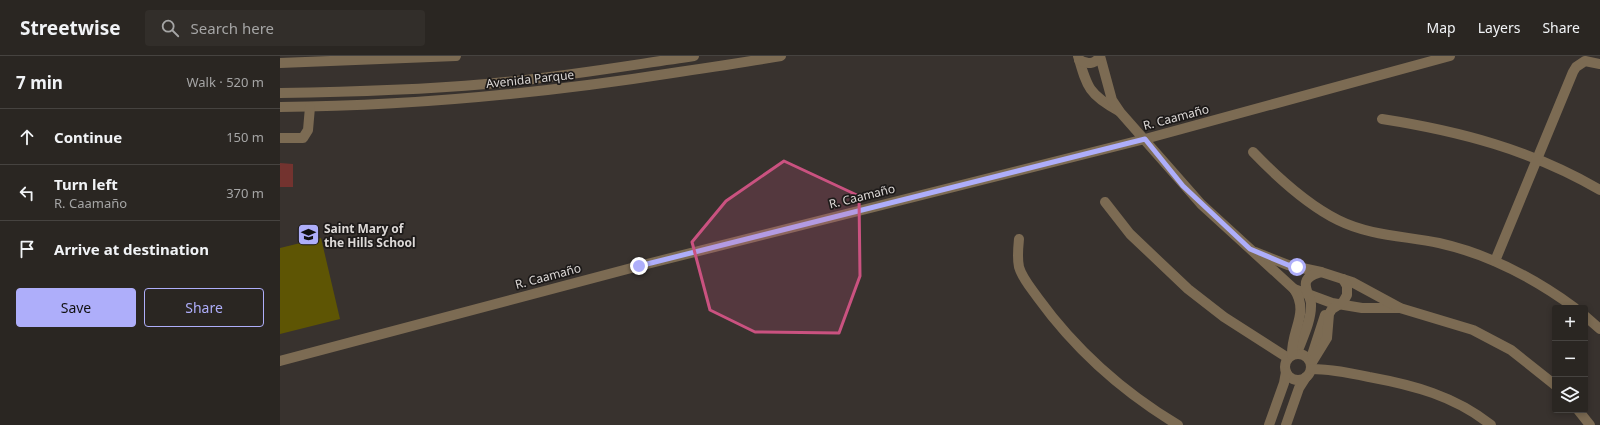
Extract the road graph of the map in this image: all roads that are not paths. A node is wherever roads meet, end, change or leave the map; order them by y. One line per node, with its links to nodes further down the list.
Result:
1 (456, 56): 7 (street)
2 (694, 56): 9 (street, Avenida Parque)
3 (781, 56): 11 (street, Avenida Parque)
4 (1450, 56): 15 (street, R. Caamaño)
5 (1100, 57): 6 (street); 12 (street)
6 (1079, 58): 12 (street)
7 (280, 62)
8 (1600, 64): 17 (street)
9 (280, 93)
10 (280, 107): 11 (street, Avenida Parque)
11 (310, 107): 14 (street)
12 (1120, 112): 15 (street)
13 (1382, 119): 17 (street)
14 (280, 138)
15 (1145, 139): 21 (street); 35 (street, R. Caamaño)
16 (1253, 152): 22 (street)
17 (1537, 158): 18 (street); 22 (street)
18 (1600, 190)
19 (1105, 202): 34 (street)
20 (1019, 239): 40 (street)
21 (1250, 249): 23 (street); 25 (street)
22 (1495, 261): 28 (street)
23 (1321, 272): 24 (street); 26 (street)
24 (1343, 279): 27 (street); 29 (street)
25 (1294, 289): 26 (street); 34 (street)
26 (1310, 296): 27 (street); 30 (street)
27 (1335, 303): 29 (street); 32 (street); 36 (street)
28 (1571, 305)
29 (1400, 308): 38 (street)
30 (1309, 316): 32 (street); 34 (street)
31 (1588, 319): 33 (street)
32 (1323, 321): 36 (street)
33 (1600, 329)
34 (1292, 355): 36 (street); 37 (street)
35 (280, 361)
36 (1310, 368): 37 (street); 42 (street); 43 (street)
37 (1286, 372): 41 (street)
38 (1552, 383)
39 (1580, 413): 44 (street)
40 (1178, 425)
41 (1269, 425)
42 (1286, 425)
43 (1491, 425)
44 (1590, 425)

